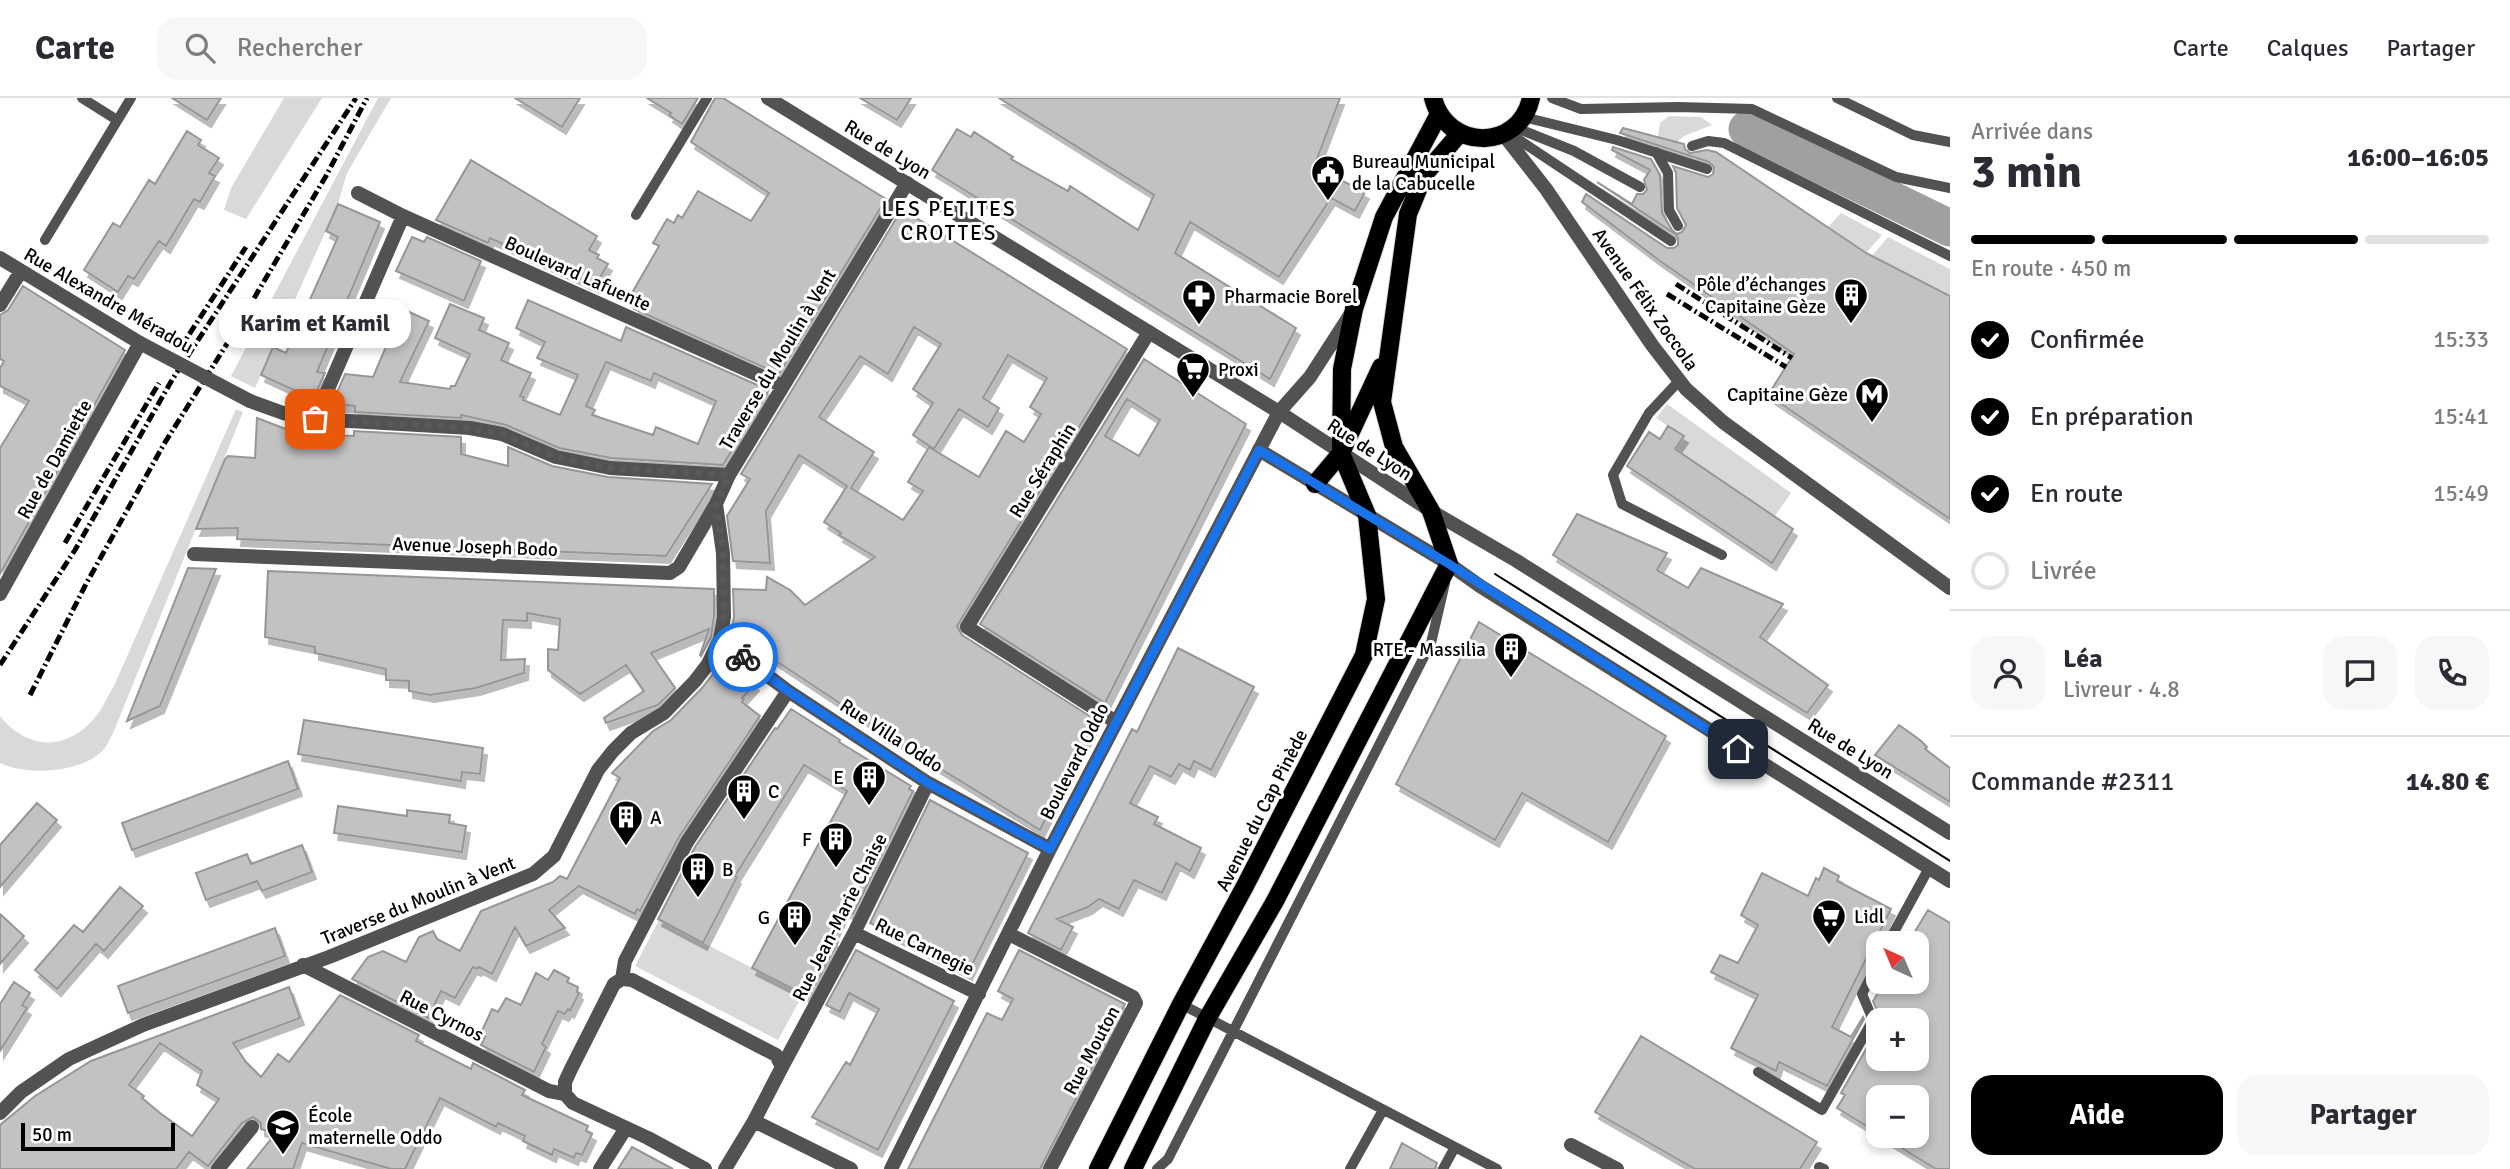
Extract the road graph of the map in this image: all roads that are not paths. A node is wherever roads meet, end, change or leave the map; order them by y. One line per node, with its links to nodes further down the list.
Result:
1 (82, 98): 9 (lane)
2 (131, 98): 9 (lane)
3 (707, 98): 20 (lane)
4 (768, 98): 16 (street, Rue de Lyon)
5 (1531, 98): 10 (main road)
6 (1552, 98): 18 (lane)
7 (1837, 98): 12 (lane)
8 (1434, 104): 11 (main road); 29 (main road)
9 (117, 120): 23 (lane)
10 (1512, 127): 11 (main road); 14 (lane); 17 (lane); 24 (lane); 33 (street, Avenue Félix Zoccola)
11 (1460, 134): 32 (main road)
12 (1950, 142)
13 (1692, 146): 25 (lane)
14 (1656, 152): 15 (lane); 22 (lane)
15 (1707, 169)
16 (907, 183): 30 (street, Rue de Lyon); 34 (street, Traverse du Moulin à Vent)
17 (1640, 187)
18 (1950, 188)
19 (358, 193): 21 (street, Boulevard Lafuente)
20 (636, 215)
21 (403, 216): 34 (street, Boulevard Lafuente); 36 (street)
22 (1678, 226)
23 (45, 240)
24 (1671, 241)
25 (1950, 256)
26 (0, 258): 27 (street, Rue Alexandre Méradou)
27 (21, 271): 28 (street); 31 (street, Rue Alexandre Méradou)
28 (0, 305)
29 (1354, 309): 35 (street, Boulevard Oddo); 38 (main road)
30 (1149, 332): 35 (street, Rue de Lyon); 51 (street, Rue Séraphin)
31 (140, 342): 36 (street, Rue Alexandre Méradou, bridge); 48 (street, Rue de Damiette)
32 (1387, 354): 38 (main road); 42 (main road)
33 (1679, 381): 45 (lane); 47 (street, Avenue Félix Zoccola)
34 (783, 386): 39 (street, Traverse du Moulin à Vent)
35 (1279, 412): 37 (street, Boulevard Oddo); 38 (street, Rue de Lyon)
36 (315, 419): 39 (street, Rue Alexandre Méradou)
37 (1259, 450): 40 (street); 51 (street, Boulevard Oddo)
38 (1341, 453): 40 (main road); 42 (street, Rue de Lyon); 43 (main road, Avenue du Cap Pinède)
39 (729, 475): 41 (street, Traverse du Moulin à Vent)
40 (1315, 484): 43 (street)
41 (716, 504): 44 (street, Avenue Joseph Bodo); 49 (street, Traverse du Moulin à Vent)
42 (1431, 511): 46 (main road); 53 (street, Rue de Lyon)
43 (1367, 515): 46 (street); 64 (main road, Avenue du Cap Pinède)
44 (194, 554)
45 (1722, 555)
46 (1449, 564): 55 (street); 65 (main road); 66 (lane)
47 (1950, 588)
48 (0, 594)
49 (720, 640): 50 (street, Rue Villa Oddo); 60 (street, Traverse du Moulin à Vent)
50 (788, 691): 52 (street, Rue Villa Oddo); 61 (street)
51 (1116, 722): 54 (street, Boulevard Oddo)
52 (928, 783): 54 (street, Rue Villa Oddo); 58 (street, Rue Jean-Marie Chaise)
53 (1950, 833)
54 (1050, 849): 59 (street, Boulevard Oddo)
55 (1929, 868): 56 (street); 57 (lane)
56 (1950, 881)
57 (1895, 931)
58 (854, 933): 63 (street, Rue Carnegie); 67 (street, Rue Jean-Marie Chaise)
59 (1009, 934): 63 (street, Boulevard Oddo); 83 (street, Rue Mouton)
60 (303, 965): 69 (street, Rue Cyrnos); 71 (street, Traverse du Moulin à Vent)
61 (622, 979): 67 (street); 69 (street)
62 (1866, 985): 68 (lane)
63 (979, 994): 82 (street, Boulevard Oddo)
64 (1181, 1004): 65 (lane); 84 (main road, Avenue du Cap Pinède)
65 (1207, 1019): 66 (lane); 85 (main road)
66 (1233, 1032): 70 (lane); 86 (lane)
67 (782, 1068): 72 (street, Rue Jean-Marie Chaise)
68 (1758, 1072)
69 (565, 1094): 74 (street, Rue Cyrnos)
70 (1383, 1110): 76 (lane); 87 (lane)
71 (0, 1113)
72 (754, 1121): 80 (street, Rue Jean-Marie Chaise); 81 (street)
73 (252, 1127): 77 (street)
74 (625, 1128): 78 (street); 79 (street, Rue Cyrnos)
75 (1571, 1145): 90 (street)
76 (1455, 1147): 88 (lane); 89 (lane)
77 (218, 1169)
78 (600, 1169)
79 (705, 1169)
80 (725, 1169)
81 (851, 1169)
82 (891, 1169)
83 (1050, 1169)
84 (1098, 1169)
85 (1133, 1169)
86 (1157, 1169)
87 (1350, 1169)
88 (1443, 1169)
89 (1497, 1169)
90 (1617, 1169)

